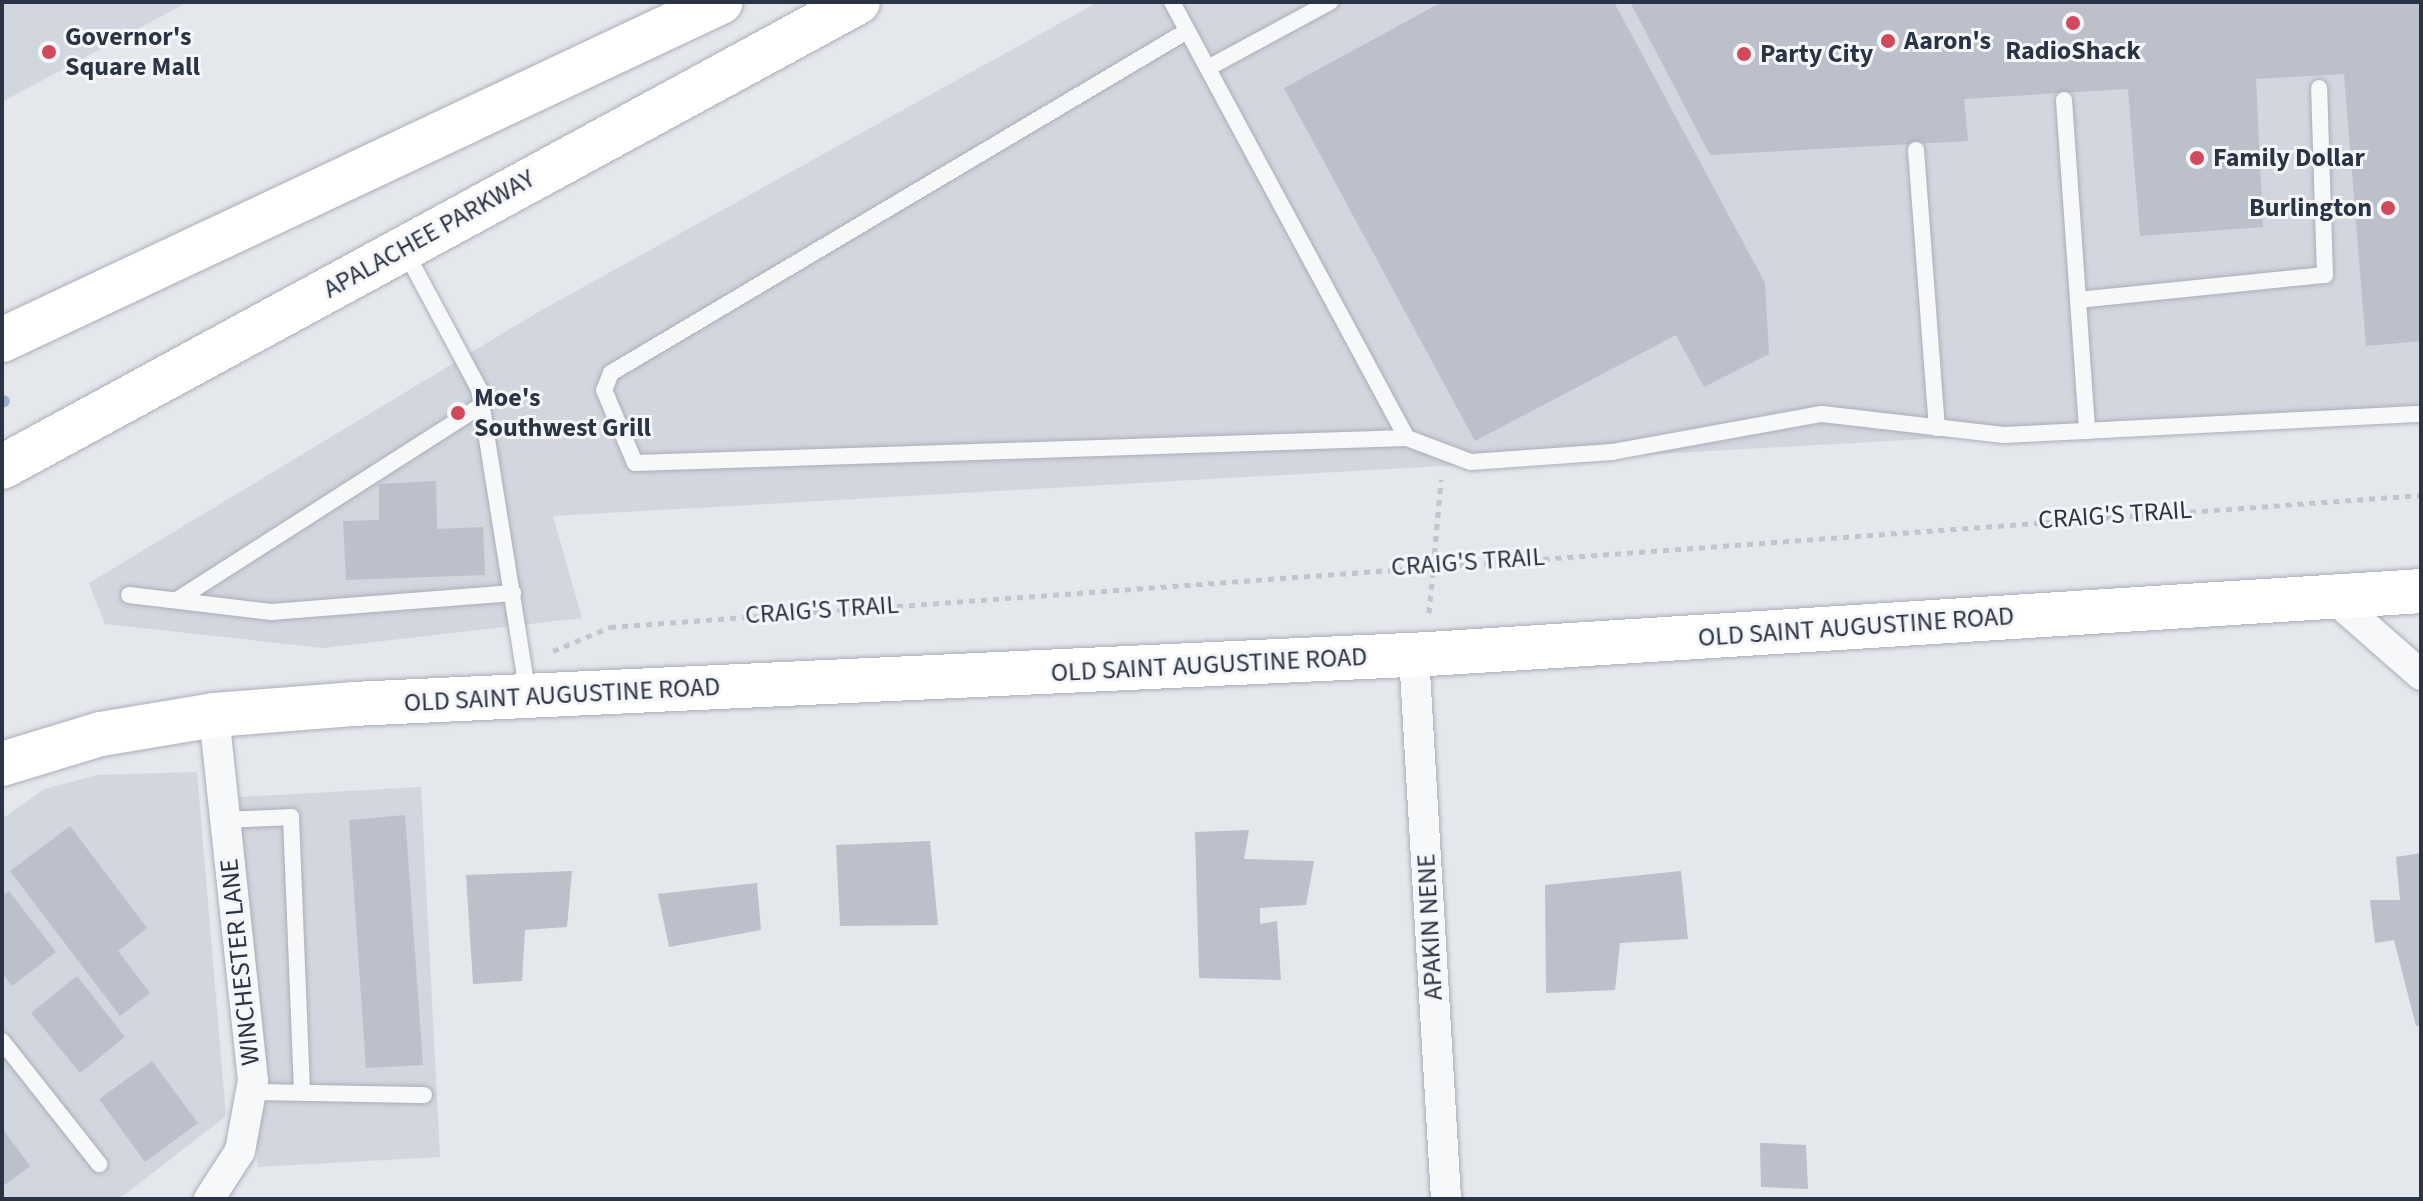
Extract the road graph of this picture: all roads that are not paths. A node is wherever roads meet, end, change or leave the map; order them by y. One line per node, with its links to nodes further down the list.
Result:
1 (721, 2): 12 (street)
2 (858, 2): 10 (street, APALACHEE PARKWAY)
3 (1172, 2): 5 (lane)
4 (1330, 2): 6 (lane)
5 (1187, 31): 6 (lane); 19 (lane)
6 (1208, 68): 19 (lane)
7 (2319, 88): 11 (lane)
8 (2064, 100): 11 (lane)
9 (1916, 150): 17 (lane)
10 (403, 248): 15 (lane); 20 (street, APALACHEE PARKWAY)
11 (2078, 300): 18 (lane)
12 (72, 308): 13 (street); 14 (street)
13 (2, 340)
14 (2, 352)
15 (482, 405): 22 (lane); 25 (lane)
16 (2421, 414): 18 (lane)
17 (1937, 428): 18 (lane); 19 (lane)
18 (2087, 431)
19 (1407, 438)
20 (2, 467)
21 (2421, 591): 24 (street, OLD SAINT AUGUSTINE ROAD)
22 (513, 593): 25 (lane); 28 (lane)
23 (129, 595): 25 (lane)
24 (2331, 596): 26 (street, OLD SAINT AUGUSTINE ROAD); 27 (street)
25 (177, 600)
26 (1421, 655): 28 (street, OLD SAINT AUGUSTINE ROAD); 38 (street, APAKIN NENE)
27 (2421, 675)
28 (526, 680): 29 (street, OLD SAINT AUGUSTINE ROAD)
29 (214, 715): 30 (street, OLD SAINT AUGUSTINE ROAD); 31 (street, WINCHESTER LANE)
30 (2, 764)
31 (225, 820): 33 (street, WINCHESTER LANE); 34 (lane)
32 (2, 1041): 36 (lane)
33 (252, 1092): 34 (lane); 37 (street, WINCHESTER LANE)
34 (302, 1093): 35 (lane)
35 (424, 1095)
36 (99, 1164)
37 (209, 1199)
38 (1446, 1199)

